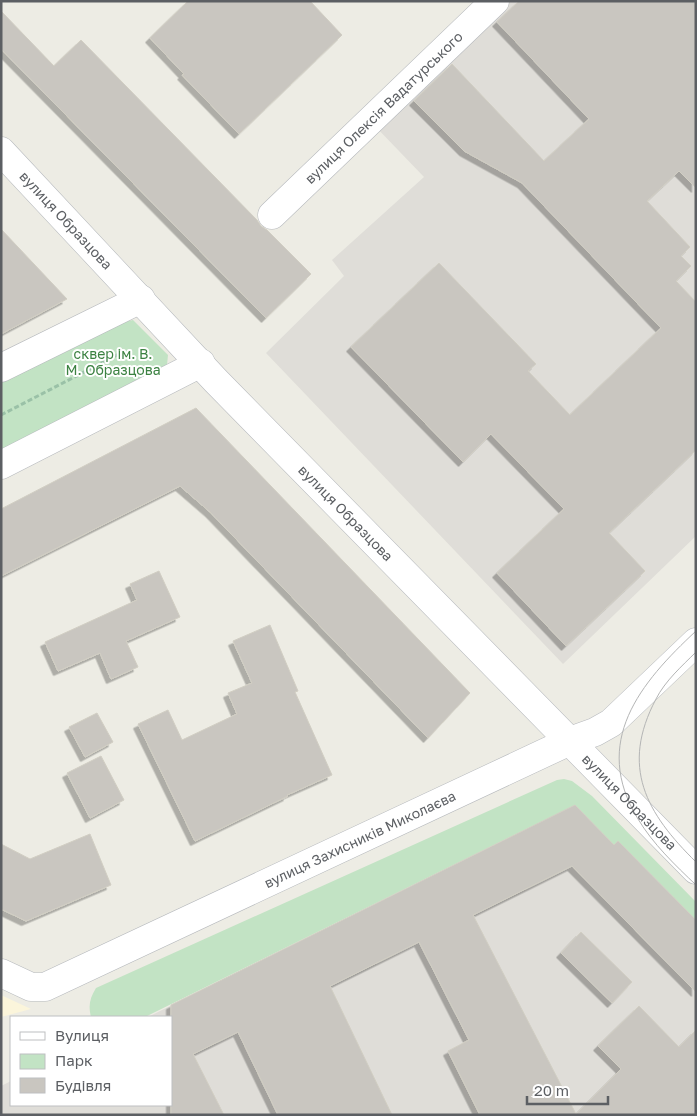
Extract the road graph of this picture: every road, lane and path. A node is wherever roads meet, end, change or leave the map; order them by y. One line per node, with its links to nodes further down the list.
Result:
1 (494, 1): 3 (street, вулиця Олексія Вадатурського)
2 (1, 151): 4 (street, вулиця Образцова)
3 (272, 215)
4 (141, 299): 6 (street, вулиця Образцова); 7 (street)
5 (119, 354): 8 (path)
6 (200, 362): 9 (street); 11 (street, вулиця Образцова)
7 (1, 368)
8 (1, 414)
9 (1, 465)
10 (696, 642): 11 (street, вулиця Захисників Миколаєва)
11 (570, 741): 12 (street, вулиця Образцова); 13 (street, вулиця Захисників Миколаєва)
12 (696, 870)
13 (1, 973)

